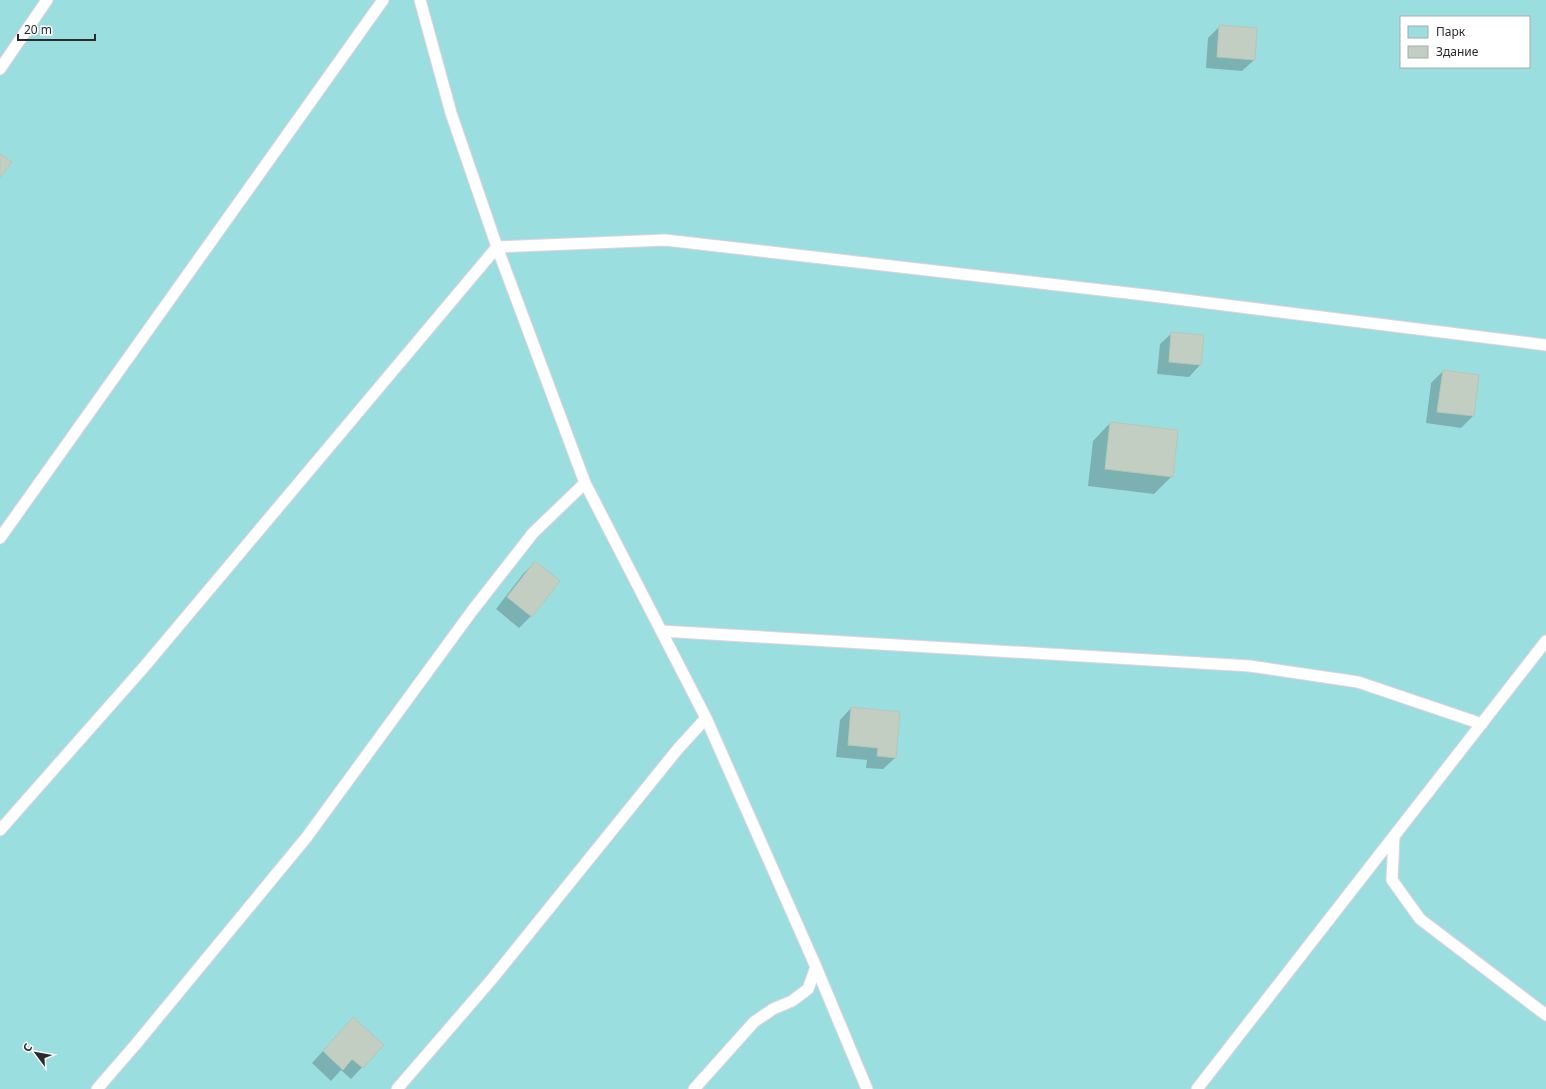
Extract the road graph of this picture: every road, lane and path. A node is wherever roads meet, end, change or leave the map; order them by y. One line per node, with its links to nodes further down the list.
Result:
1 (47, 0): 4 (lane)
2 (383, 0): 8 (lane)
3 (420, 0): 5 (lane)
4 (0, 69)
5 (497, 248): 6 (lane); 7 (lane); 13 (lane)
6 (1546, 345)
7 (585, 483): 9 (lane); 17 (lane)
8 (0, 538)
9 (662, 631): 11 (lane); 12 (lane)
10 (1546, 641): 12 (lane)
11 (706, 718): 15 (lane); 18 (lane)
12 (1482, 724): 14 (lane)
13 (0, 830)
14 (1394, 836): 16 (lane); 21 (lane)
15 (816, 967): 19 (lane); 20 (lane)
16 (1546, 1015)
17 (97, 1089)
18 (396, 1089)
19 (694, 1089)
20 (867, 1089)
21 (1197, 1089)

